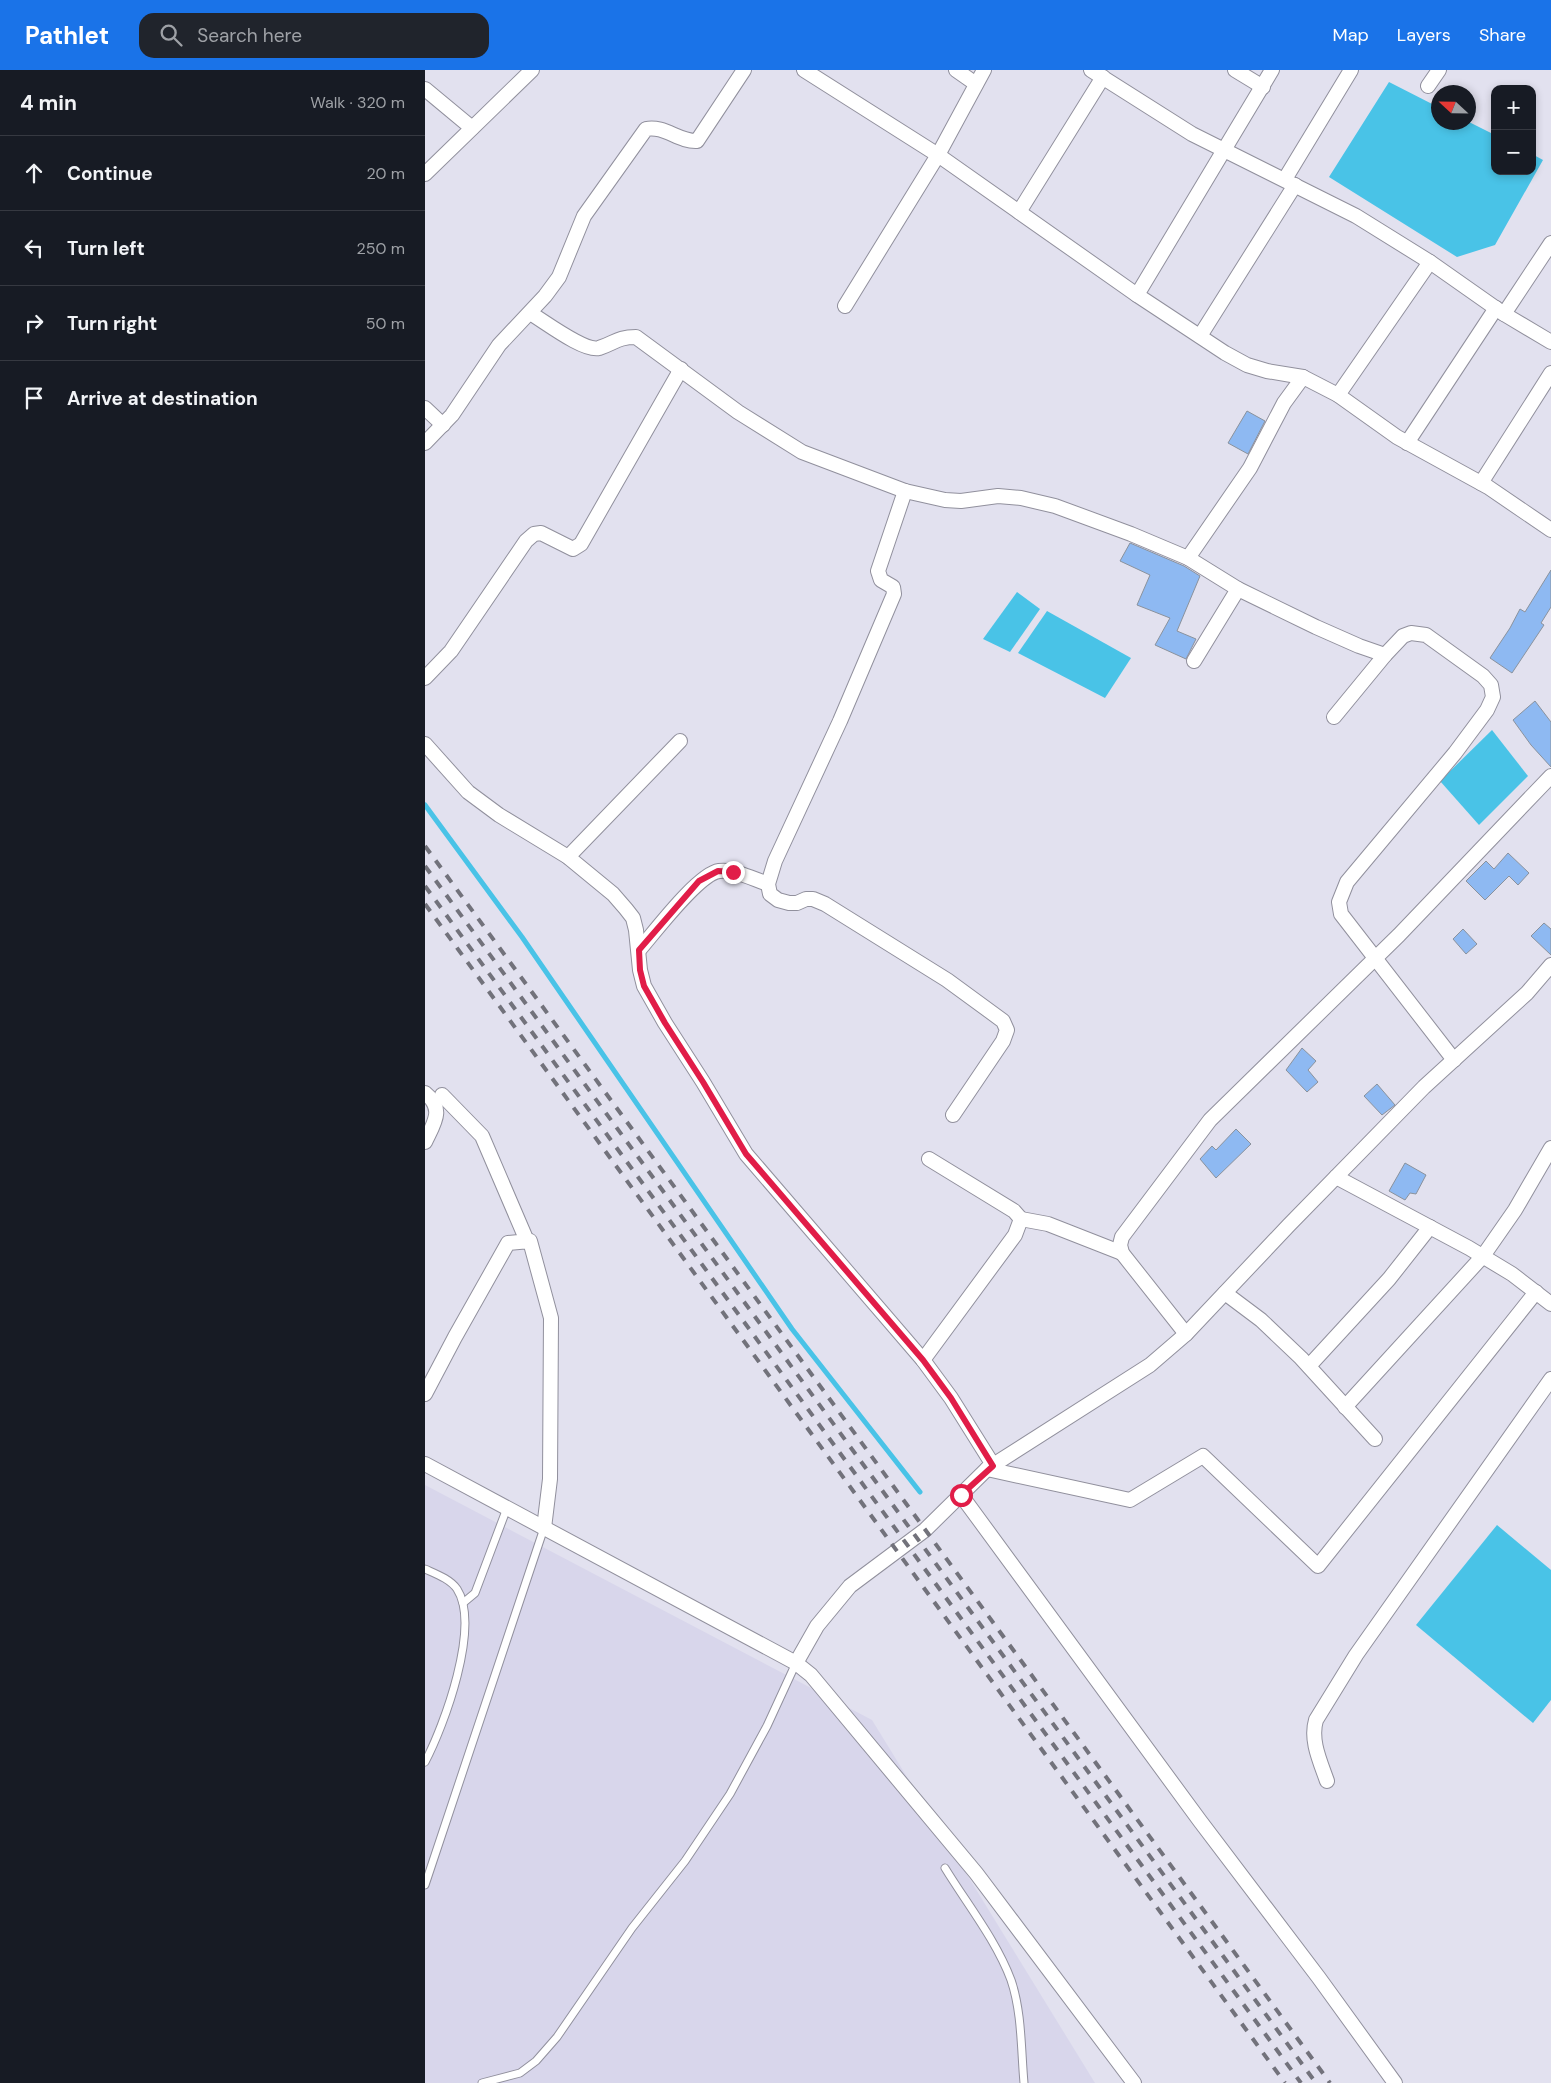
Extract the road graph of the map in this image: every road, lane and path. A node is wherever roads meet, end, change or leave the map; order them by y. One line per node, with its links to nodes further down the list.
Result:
1 (532, 70): 15 (street)
2 (744, 70): 26 (street)
3 (804, 70): 17 (street)
4 (956, 70): 11 (street)
5 (984, 70): 11 (street)
6 (1235, 70): 13 (street)
7 (1272, 70): 13 (street)
8 (1351, 70): 19 (street)
9 (1439, 70): 12 (street)
10 (1097, 74): 16 (street); 20 (street)
11 (976, 84): 17 (street)
12 (1428, 86)
13 (1263, 87): 16 (street)
14 (425, 89): 15 (street)
15 (472, 128): 18 (street)
16 (1224, 150): 19 (street); 23 (street)
17 (938, 155): 20 (street); 24 (street)
18 (425, 174)
19 (1290, 182): 22 (street); 27 (street)
20 (1019, 212): 23 (street)
21 (1551, 243): 25 (street)
22 (1430, 262): 25 (street); 32 (street)
23 (1137, 295): 27 (street)
24 (845, 306)
25 (1500, 311): 28 (street); 35 (street)
26 (530, 312): 29 (street); 34 (street)
27 (1200, 336): 31 (street)
28 (1551, 342)
29 (681, 370): 38 (street); 44 (street)
30 (1551, 372): 37 (street)
31 (1303, 377): 32 (street); 40 (street)
32 (1338, 396): 35 (street)
33 (425, 408): 34 (street)
34 (443, 425): 36 (street)
35 (1407, 443): 37 (street)
36 (425, 444)
37 (1481, 483): 39 (street)
38 (905, 491): 40 (street); 50 (street)
39 (1550, 528)
40 (1188, 558): 41 (street)
41 (1239, 589): 42 (street); 43 (street)
42 (1385, 655): 45 (street); 52 (street)
43 (1194, 661)
44 (425, 678)
45 (1334, 717)
46 (680, 741): 49 (street)
47 (425, 744): 49 (street)
48 (1551, 776): 52 (street)
49 (568, 857): 51 (street)
50 (768, 884): 51 (street); 57 (street)
51 (639, 950): 71 (street)
52 (1374, 959): 54 (street); 65 (street)
53 (1551, 965): 54 (street)
54 (1453, 1060): 61 (street)
55 (425, 1092): 58 (street)
56 (442, 1096): 64 (street)
57 (953, 1115)
58 (425, 1142)
59 (1551, 1148): 66 (street)
60 (929, 1159): 62 (street)
61 (1336, 1177): 63 (street); 68 (street)
62 (1021, 1220): 65 (street); 71 (street)
63 (1429, 1227): 66 (street); 72 (street)
64 (527, 1242): 74 (street); 81 (street)
65 (1122, 1253): 70 (street)
66 (1483, 1256): 67 (street); 75 (street)
67 (1536, 1292): 69 (street); 78 (street)
68 (1225, 1293): 70 (street); 72 (street)
69 (1551, 1304)
70 (1186, 1334): 78 (street)
71 (923, 1360): 78 (street)
72 (1309, 1366): 75 (street)
73 (1551, 1379): 86 (street)
74 (425, 1394)
75 (1345, 1407): 76 (street)
76 (1375, 1439)
77 (425, 1464): 80 (street)
78 (990, 1467): 79 (street)
79 (961, 1495): 84 (street); 92 (street)
80 (507, 1508): 81 (street); 83 (lane)
81 (544, 1528): 84 (street); 88 (lane)
82 (425, 1569): 83 (lane)
83 (463, 1603): 85 (lane)
84 (796, 1663): 89 (lane); 91 (street)
85 (425, 1762)
86 (1327, 1781)
87 (945, 1868): 90 (lane)
88 (425, 1885)
89 (483, 2083)
90 (1024, 2083)
91 (1134, 2083)
92 (1395, 2083)

